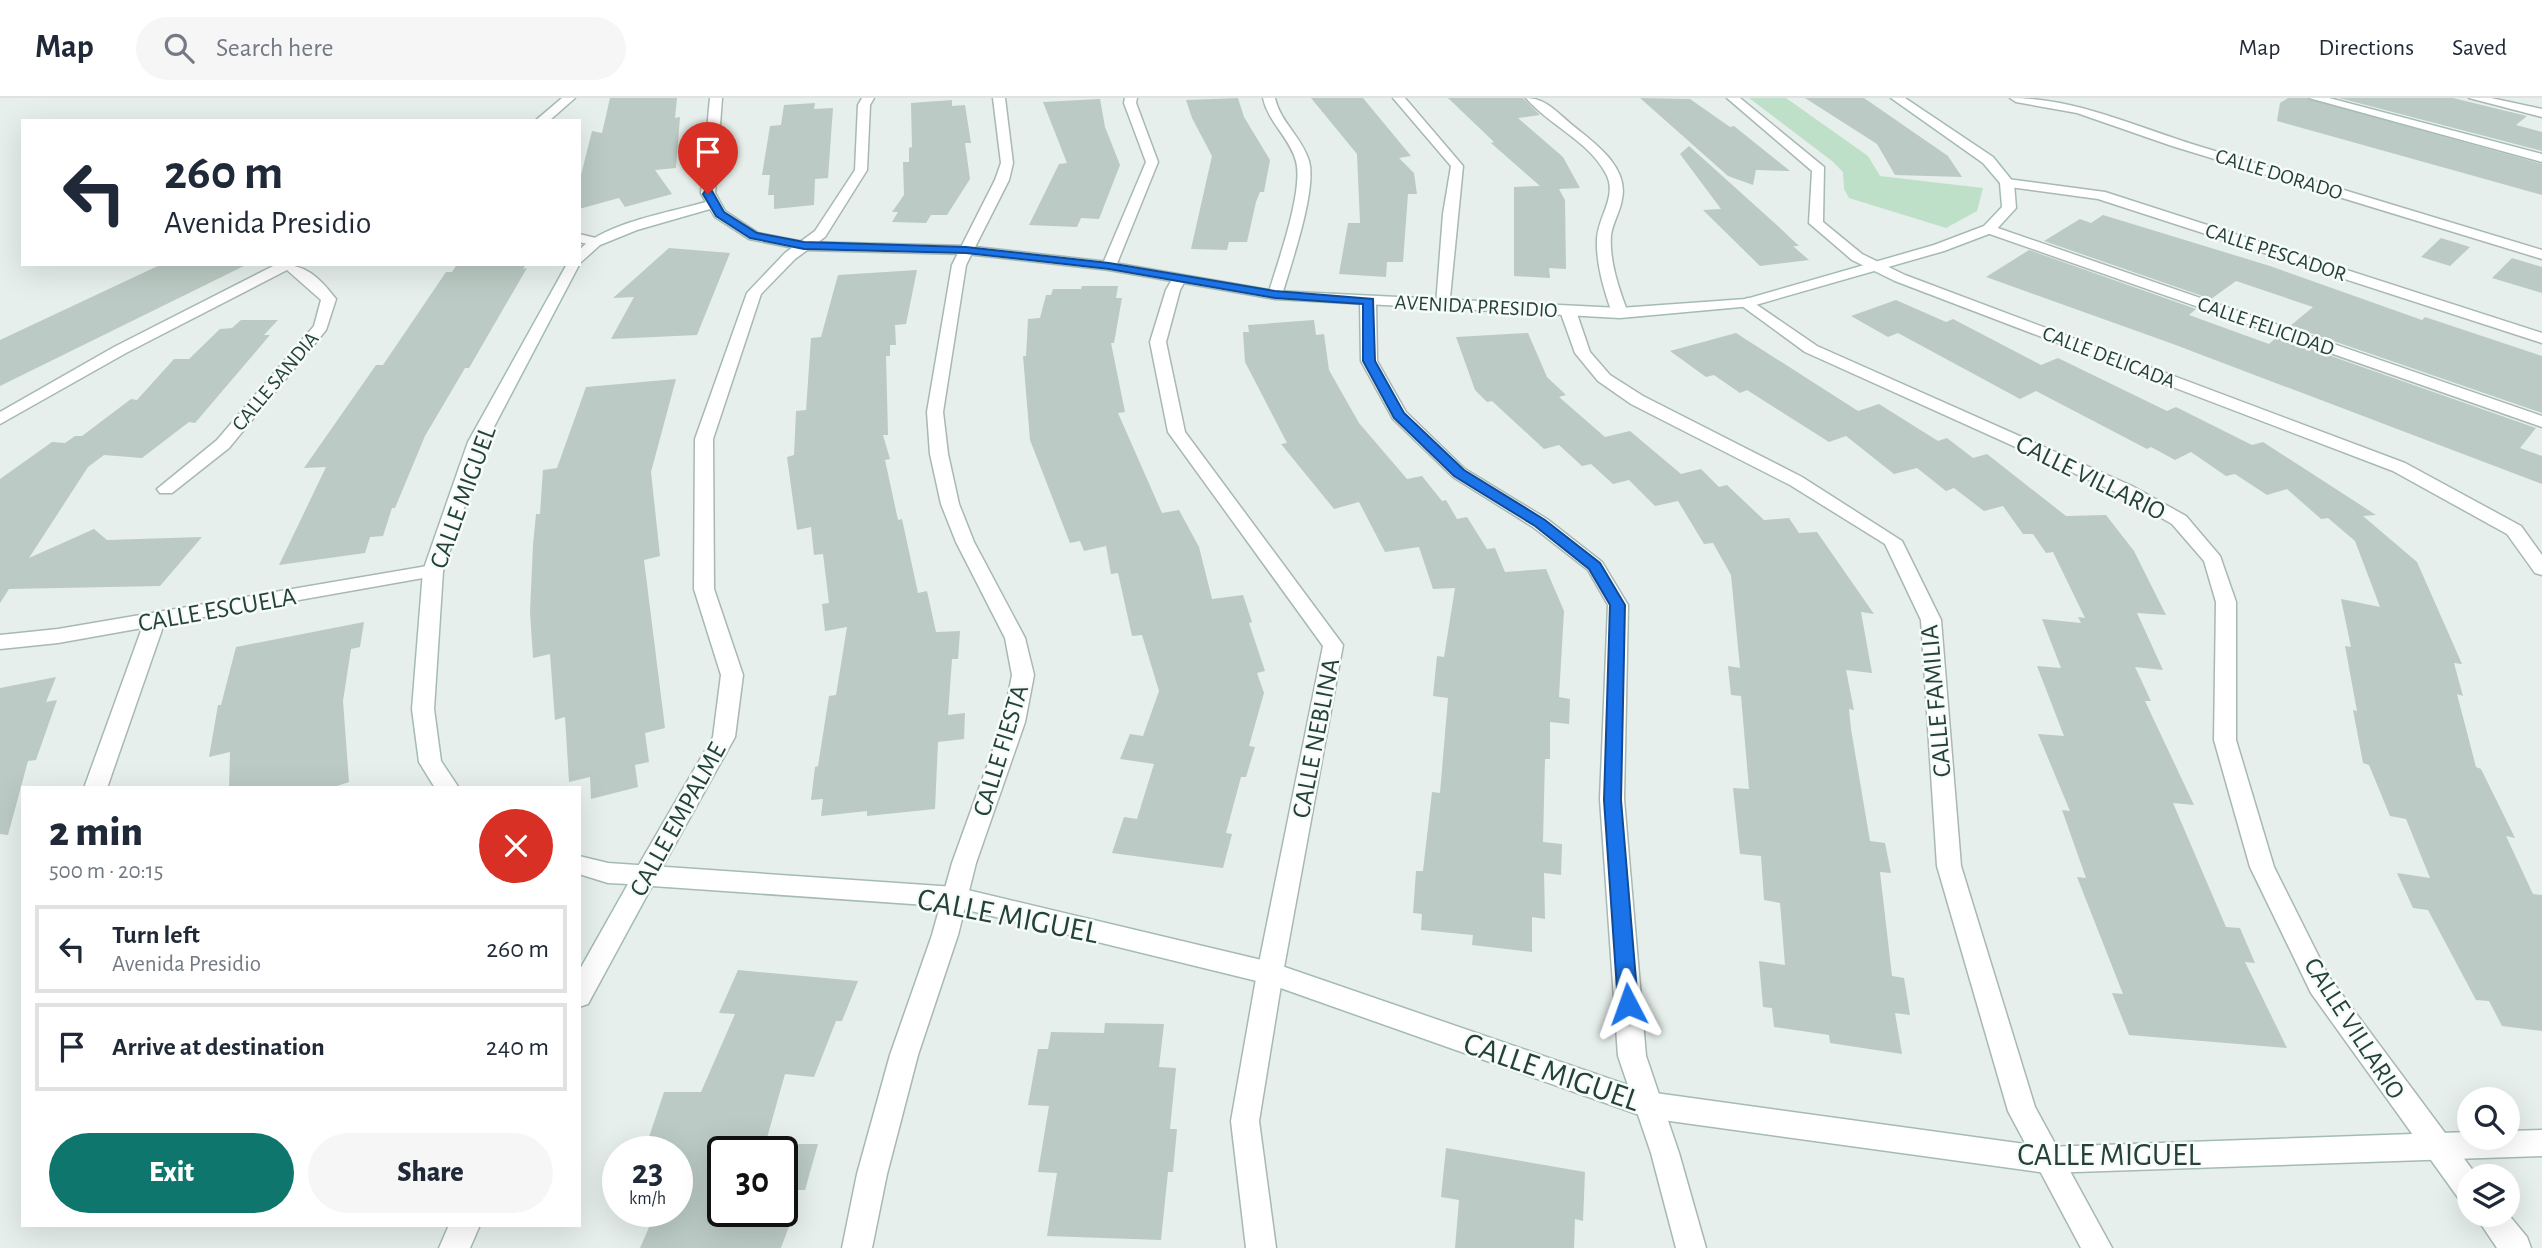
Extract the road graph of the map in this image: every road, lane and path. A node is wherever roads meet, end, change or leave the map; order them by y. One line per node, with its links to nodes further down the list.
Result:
1 (569, 98): 15 (street)
2 (716, 98): 18 (street)
3 (868, 98): 22 (street, CALLE EMPALME)
4 (999, 98): 23 (street, CALLE FIESTA)
5 (1131, 98): 29 (street)
6 (1269, 98): 32 (street)
7 (1399, 98): 35 (street)
8 (1532, 98): 37 (street)
9 (1733, 98): 30 (street, CALLE DELICADA)
10 (1897, 98): 17 (street)
11 (2016, 98): 24 (street, CALLE DORADO)
12 (2315, 98): 16 (street)
13 (2475, 98): 14 (street)
14 (2542, 113)
15 (543, 119)
16 (2542, 158)
17 (2007, 183): 19 (street); 38 (street, CALLE PESCADOR)
18 (715, 204): 21 (street); 22 (street, AVENIDA PRESIDIO)
19 (1989, 229): 30 (street, AVENIDA PRESIDIO); 40 (street, CALLE FELICIDAD)
20 (581, 239): 21 (street)
21 (595, 243): 25 (street)
22 (804, 246): 23 (street, AVENIDA PRESIDIO); 49 (street, CALLE EMPALME)
23 (966, 250): 29 (street, AVENIDA PRESIDIO); 50 (street, CALLE FIESTA)
24 (2542, 255)
25 (581, 257)
26 (284, 266): 39 (street)
27 (291, 266): 41 (street, CALLE SANDIA)
28 (573, 266): 43 (street, CALLE MIGUEL)
29 (1109, 266): 31 (street, AVENIDA PRESIDIO)
30 (1878, 267): 34 (street, AVENIDA PRESIDIO); 42 (street, CALLE DELICADA)
31 (1179, 279): 32 (street, AVENIDA PRESIDIO); 51 (street, CALLE NEBLINA)
32 (1275, 295): 33 (street, AVENIDA PRESIDIO)
33 (1368, 301): 35 (street, AVENIDA PRESIDIO); 53 (street)
34 (1747, 303): 37 (street, AVENIDA PRESIDIO); 55 (street, CALLE VILLARIO)
35 (1444, 305): 36 (street, AVENIDA PRESIDIO)
36 (1568, 311): 37 (street, AVENIDA PRESIDIO); 56 (street, CALLE FAMILIA)
37 (1620, 313)
38 (2542, 338)
39 (0, 419)
40 (2542, 422)
41 (166, 489)
42 (2542, 569)
43 (433, 570): 44 (street, CALLE ESCUELA); 47 (street, CALLE MIGUEL)
44 (155, 620): 45 (street, CALLE ESCUELA); 46 (street)
45 (0, 642)
46 (96, 786)
47 (447, 786)
48 (581, 866): 49 (street, CALLE MIGUEL)
49 (645, 874): 50 (street, CALLE MIGUEL); 52 (street, CALLE EMPALME)
50 (955, 897): 51 (street, CALLE MIGUEL); 61 (street, CALLE FIESTA)
51 (1270, 973): 53 (street, CALLE MIGUEL); 62 (street, CALLE NEBLINA)
52 (581, 992)
53 (1648, 1105): 56 (street, CALLE MIGUEL); 63 (street)
54 (2542, 1143): 55 (street, CALLE MIGUEL)
55 (2438, 1146): 56 (street, CALLE MIGUEL); 57 (street, CALLE VILLARIO)
56 (2046, 1160): 64 (street, CALLE FAMILIA)
57 (2457, 1172)
58 (464, 1227): 60 (street)
59 (2499, 1227): 65 (street)
60 (454, 1248)
61 (857, 1248)
62 (1261, 1248)
63 (1691, 1248)
64 (2097, 1248)
65 (2516, 1248)

